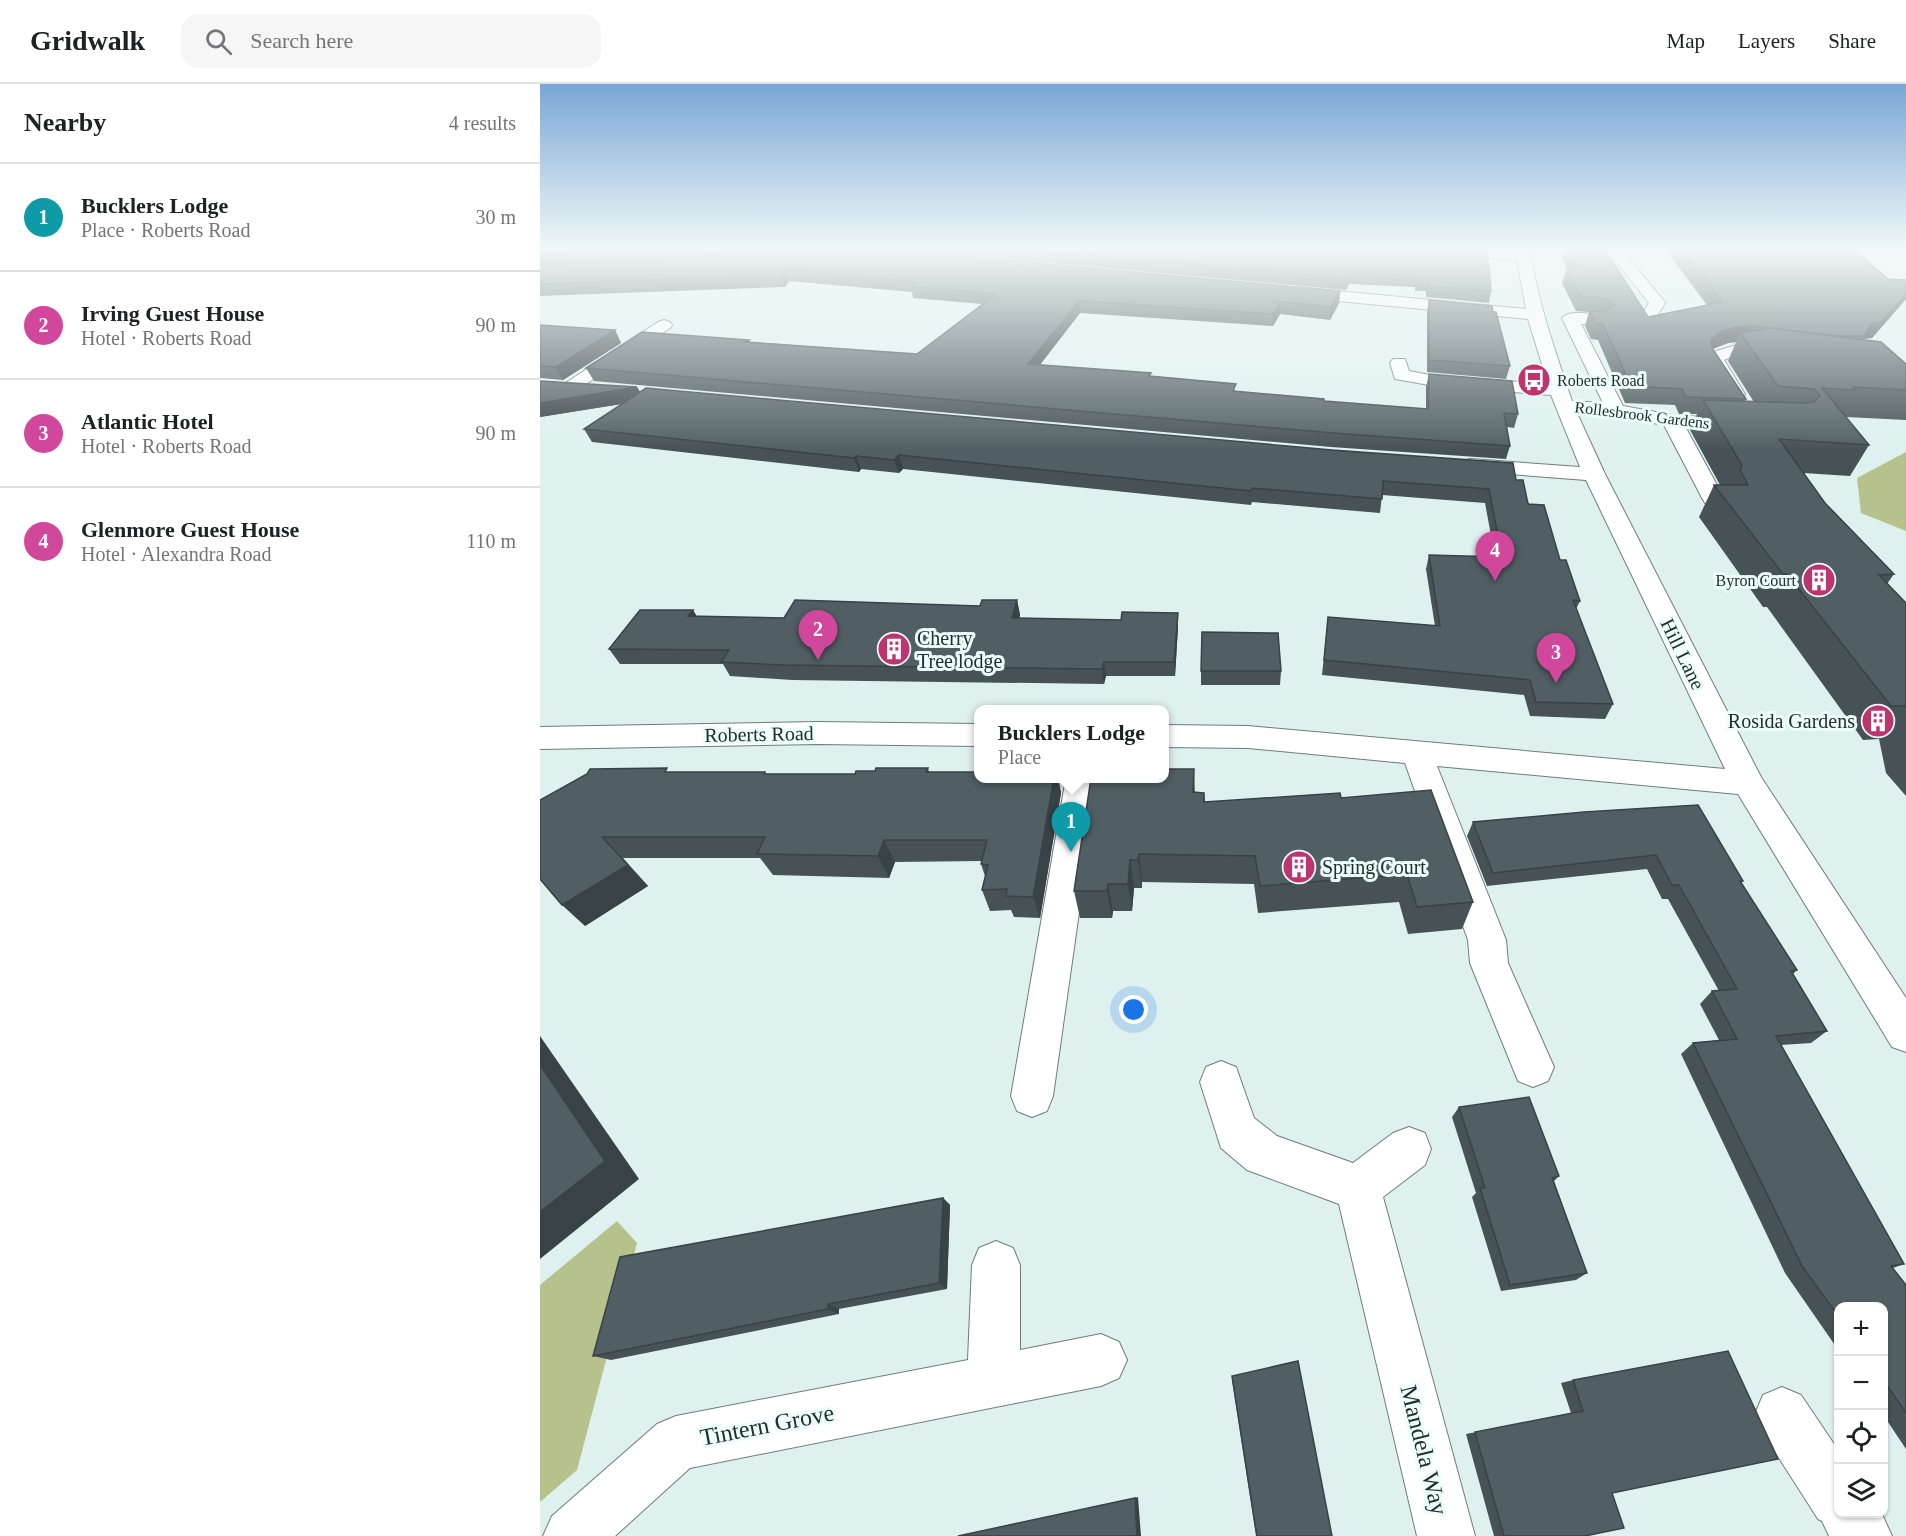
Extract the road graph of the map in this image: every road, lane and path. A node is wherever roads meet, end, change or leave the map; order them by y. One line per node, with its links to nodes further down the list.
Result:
1 (1535, 315): 11 (street, Hill Lane)
2 (1600, 320): 6 (street)
3 (664, 325): 9 (street)
4 (1792, 354): 13 (street, Rollesbrook Gardens)
5 (1399, 363): 11 (street, Rollesbrook Gardens)
6 (1593, 367): 7 (street); 12 (street)
7 (1618, 368)
8 (550, 386): 9 (street)
9 (570, 386): 10 (street)
10 (601, 388)
11 (1562, 398): 12 (street, Rollesbrook Gardens); 15 (street, Hill Lane)
12 (1616, 410): 13 (street, Rollesbrook Gardens)
13 (1672, 421): 16 (street)
14 (1450, 464): 15 (street)
15 (1594, 474): 22 (street, Hill Lane)
16 (1713, 498)
17 (974, 735): 19 (street, Roberts Road)
18 (1169, 736): 20 (street)
19 (540, 738)
20 (1417, 753): 22 (street); 24 (street)
21 (1081, 783): 26 (street)
22 (1748, 783): 23 (street, Hill Lane)
23 (1906, 1033)
24 (1533, 1067)
25 (1221, 1082): 28 (street)
26 (1032, 1096)
27 (1409, 1149): 28 (street)
28 (1358, 1188): 36 (street, Mandela Way)
29 (996, 1265): 31 (street)
30 (1101, 1360): 31 (street, Tintern Grove)
31 (994, 1380): 35 (street, Tintern Grove)
32 (1782, 1414): 33 (street)
33 (1834, 1492)
34 (1851, 1518): 37 (street)
35 (572, 1536)
36 (1446, 1536)
37 (1863, 1536)

